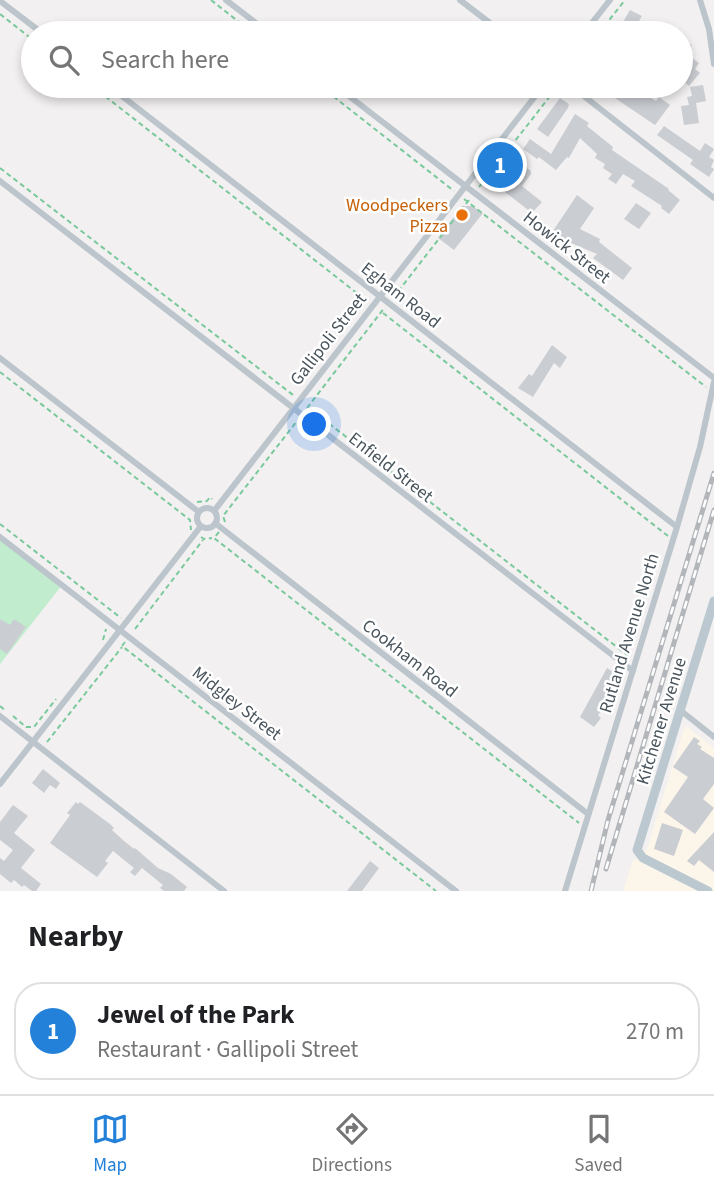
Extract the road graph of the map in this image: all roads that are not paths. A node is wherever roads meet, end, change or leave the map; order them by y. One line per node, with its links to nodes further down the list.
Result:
1 (226, 0): 7 (street)
2 (460, 0): 8 (street)
3 (610, 0): 9 (street)
4 (700, 0): 10 (street)
5 (0, 1): 6 (street)
6 (26, 21)
7 (253, 21)
8 (487, 21)
9 (593, 21)
10 (714, 64)
11 (124, 98): 18 (street, Egham Road)
12 (352, 98): 16 (street, Howick Street)
13 (534, 98): 16 (street, Gallipoli Street)
14 (586, 98): 17 (street)
15 (0, 181): 21 (street, Enfield Street)
16 (465, 186): 18 (street, Gallipoli Street); 20 (street, Howick Street)
17 (714, 198)
18 (379, 296): 21 (street, Gallipoli Street); 26 (street, Egham Road)
19 (0, 358): 22 (street)
20 (714, 380): 26 (street, Rutland Avenue North)
21 (292, 407): 23 (street, Gallipoli Street); 30 (street, Enfield Street)
22 (195, 510): 23 (street); 25 (street)
23 (214, 511): 24 (street)
24 (215, 523): 25 (street); 36 (street, Cookham Road)
25 (201, 526): 29 (street)
26 (677, 527): 30 (street, Rutland Avenue North)
27 (0, 537): 29 (street, Midgley Street)
28 (714, 601): 31 (street, Kitchener Avenue)
29 (120, 629): 34 (street); 39 (street, Midgley Street)
30 (633, 671): 36 (street, Rutland Avenue North)
31 (680, 710): 33 (street); 37 (street, Kitchener Avenue)
32 (0, 716): 34 (street)
33 (714, 737)
34 (33, 742): 35 (street); 38 (street)
35 (0, 784)
36 (588, 814): 40 (street, Rutland Avenue North)
37 (689, 882): 41 (street); 42 (street)
38 (223, 891)
39 (456, 891)
40 (565, 891)
41 (696, 891)
42 (708, 891)

